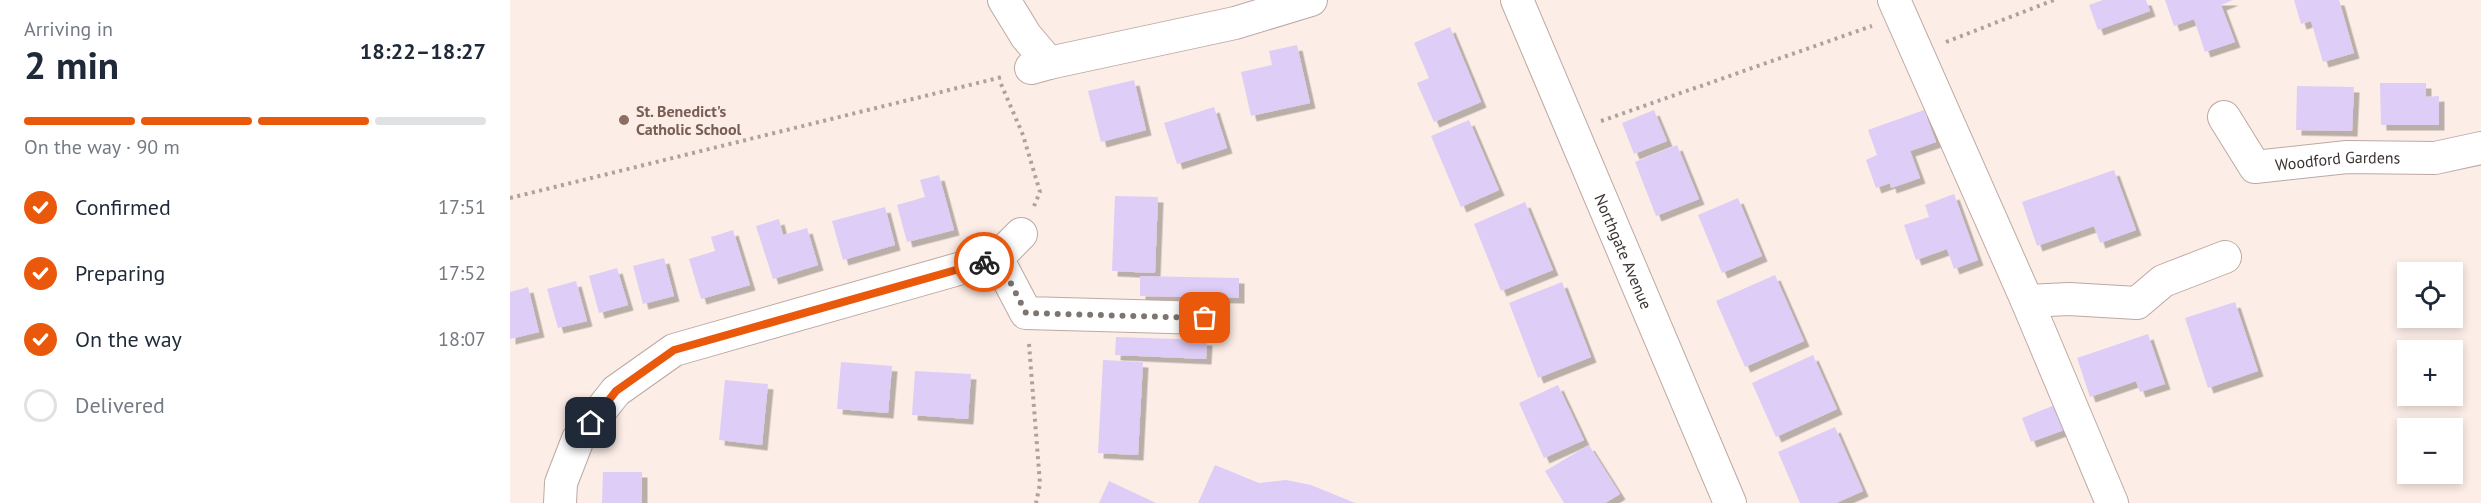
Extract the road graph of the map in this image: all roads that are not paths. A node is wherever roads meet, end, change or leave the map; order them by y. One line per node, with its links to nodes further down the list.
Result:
1 (1004, 0): 2 (street)
2 (1311, 0)
3 (1517, 0): 13 (street, Northgate Avenue)
4 (1898, 8): 10 (street)
5 (2224, 117): 6 (street, Woodford Gardens)
6 (2481, 148)
7 (1021, 234): 9 (street)
8 (2225, 257): 10 (street)
9 (998, 258): 11 (street); 12 (street)
10 (2027, 300): 14 (street)
11 (1205, 318)
12 (560, 503)
13 (1730, 503)
14 (2112, 503)

